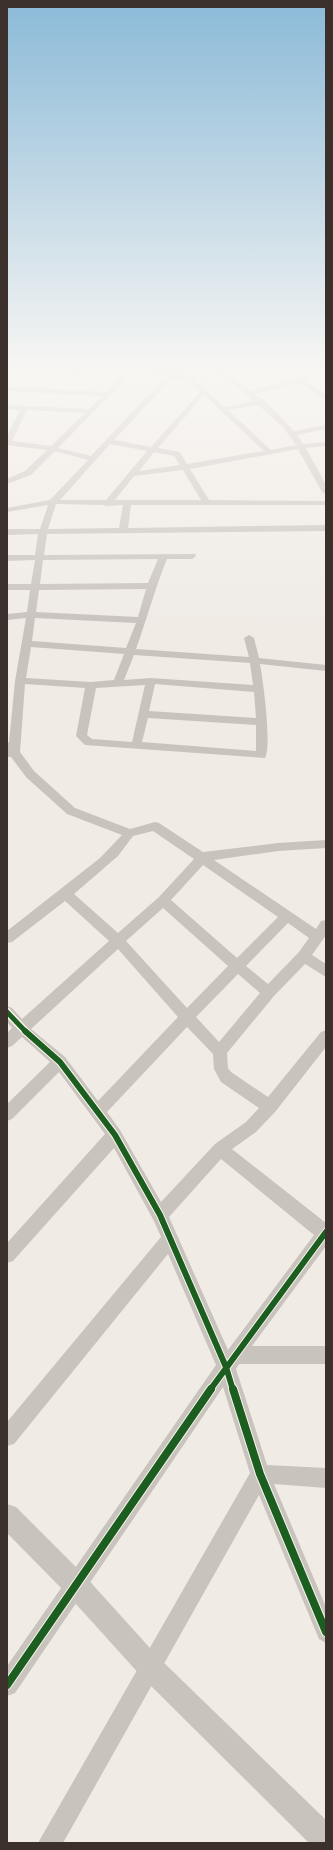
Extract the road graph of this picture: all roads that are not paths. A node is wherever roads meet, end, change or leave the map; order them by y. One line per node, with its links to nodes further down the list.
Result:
1 (49, 454): 13 (street)
2 (73, 454): 8 (street)
3 (98, 454): 8 (street)
4 (148, 454): 12 (street)
5 (177, 454): 9 (street)
6 (263, 454): 9 (street)
7 (304, 454): 11 (street)
8 (93, 459): 15 (street)
9 (185, 467): 12 (street); 16 (street)
10 (326, 469): 11 (street)
11 (312, 471): 14 (street)
12 (132, 474): 18 (street)
13 (7, 482)
14 (326, 492)
15 (53, 502): 18 (street); 20 (street); 24 (street)
16 (206, 503): 17 (street); 19 (street)
17 (326, 503)
18 (107, 504): 19 (street)
19 (127, 504): 22 (street)
20 (7, 510)
21 (326, 528): 22 (street)
22 (123, 530): 24 (street)
23 (7, 532): 24 (street)
24 (43, 532): 28 (street)
25 (192, 556): 26 (street)
26 (163, 557): 28 (street); 30 (street)
27 (7, 558): 28 (street)
28 (39, 559): 29 (street)
29 (36, 586): 30 (street); 31 (street); 32 (street)
30 (151, 586): 34 (street)
31 (7, 587)
32 (30, 615): 33 (street); 34 (street); 36 (street)
33 (7, 617)
34 (142, 620): 37 (street)
35 (250, 638): 38 (street)
36 (27, 644): 37 (street); 40 (street)
37 (130, 653): 38 (street); 42 (street)
38 (256, 659): 39 (street); 44 (street)
39 (326, 668)
40 (20, 681): 43 (street); 49 (street)
41 (151, 681): 42 (street); 44 (street); 45 (street)
42 (118, 683): 43 (street)
43 (91, 685): 48 (street)
44 (259, 689): 46 (street)
45 (144, 714): 46 (street); 48 (street)
46 (262, 722): 48 (street)
47 (7, 743): 49 (street)
48 (136, 746)
49 (11, 753): 50 (street)
50 (129, 833): 52 (street); 53 (street)
51 (326, 844): 52 (street)
52 (203, 857): 54 (street); 55 (street)
53 (66, 894): 57 (street); 59 (street)
54 (163, 900): 59 (street); 61 (street)
55 (286, 916): 58 (street); 61 (street)
56 (326, 925): 58 (street)
57 (7, 938)
58 (318, 938): 60 (street)
59 (118, 941): 65 (street); 66 (street)
60 (304, 956): 62 (street); 63 (street)
61 (237, 966): 63 (street); 65 (street)
62 (326, 971)
63 (269, 992): 69 (street)
64 (7, 1012): 66 (street)
65 (186, 1018): 69 (street); 72 (street)
66 (22, 1029): 68 (street); 70 (street)
67 (326, 1036): 71 (street)
68 (7, 1042)
69 (220, 1050): 71 (street)
70 (60, 1062): 72 (street); 73 (street)
71 (270, 1107): 75 (street)
72 (98, 1111): 74 (street)
73 (7, 1114)
74 (115, 1135): 76 (street); 79 (street)
75 (220, 1149): 76 (street); 77 (street)
76 (160, 1215): 78 (street)
77 (325, 1232): 81 (street)
78 (170, 1239): 81 (street); 82 (street)
79 (7, 1255)
80 (326, 1355): 81 (street)
81 (231, 1361): 83 (street); 86 (street)
82 (7, 1437)
83 (260, 1474): 84 (street); 87 (street); 88 (street)
84 (326, 1478)
85 (7, 1516): 86 (street)
86 (75, 1584): 88 (street); 89 (street)
87 (325, 1630)
88 (150, 1667): 90 (street); 91 (street)
89 (7, 1685)
90 (326, 1840)
91 (50, 1843)

